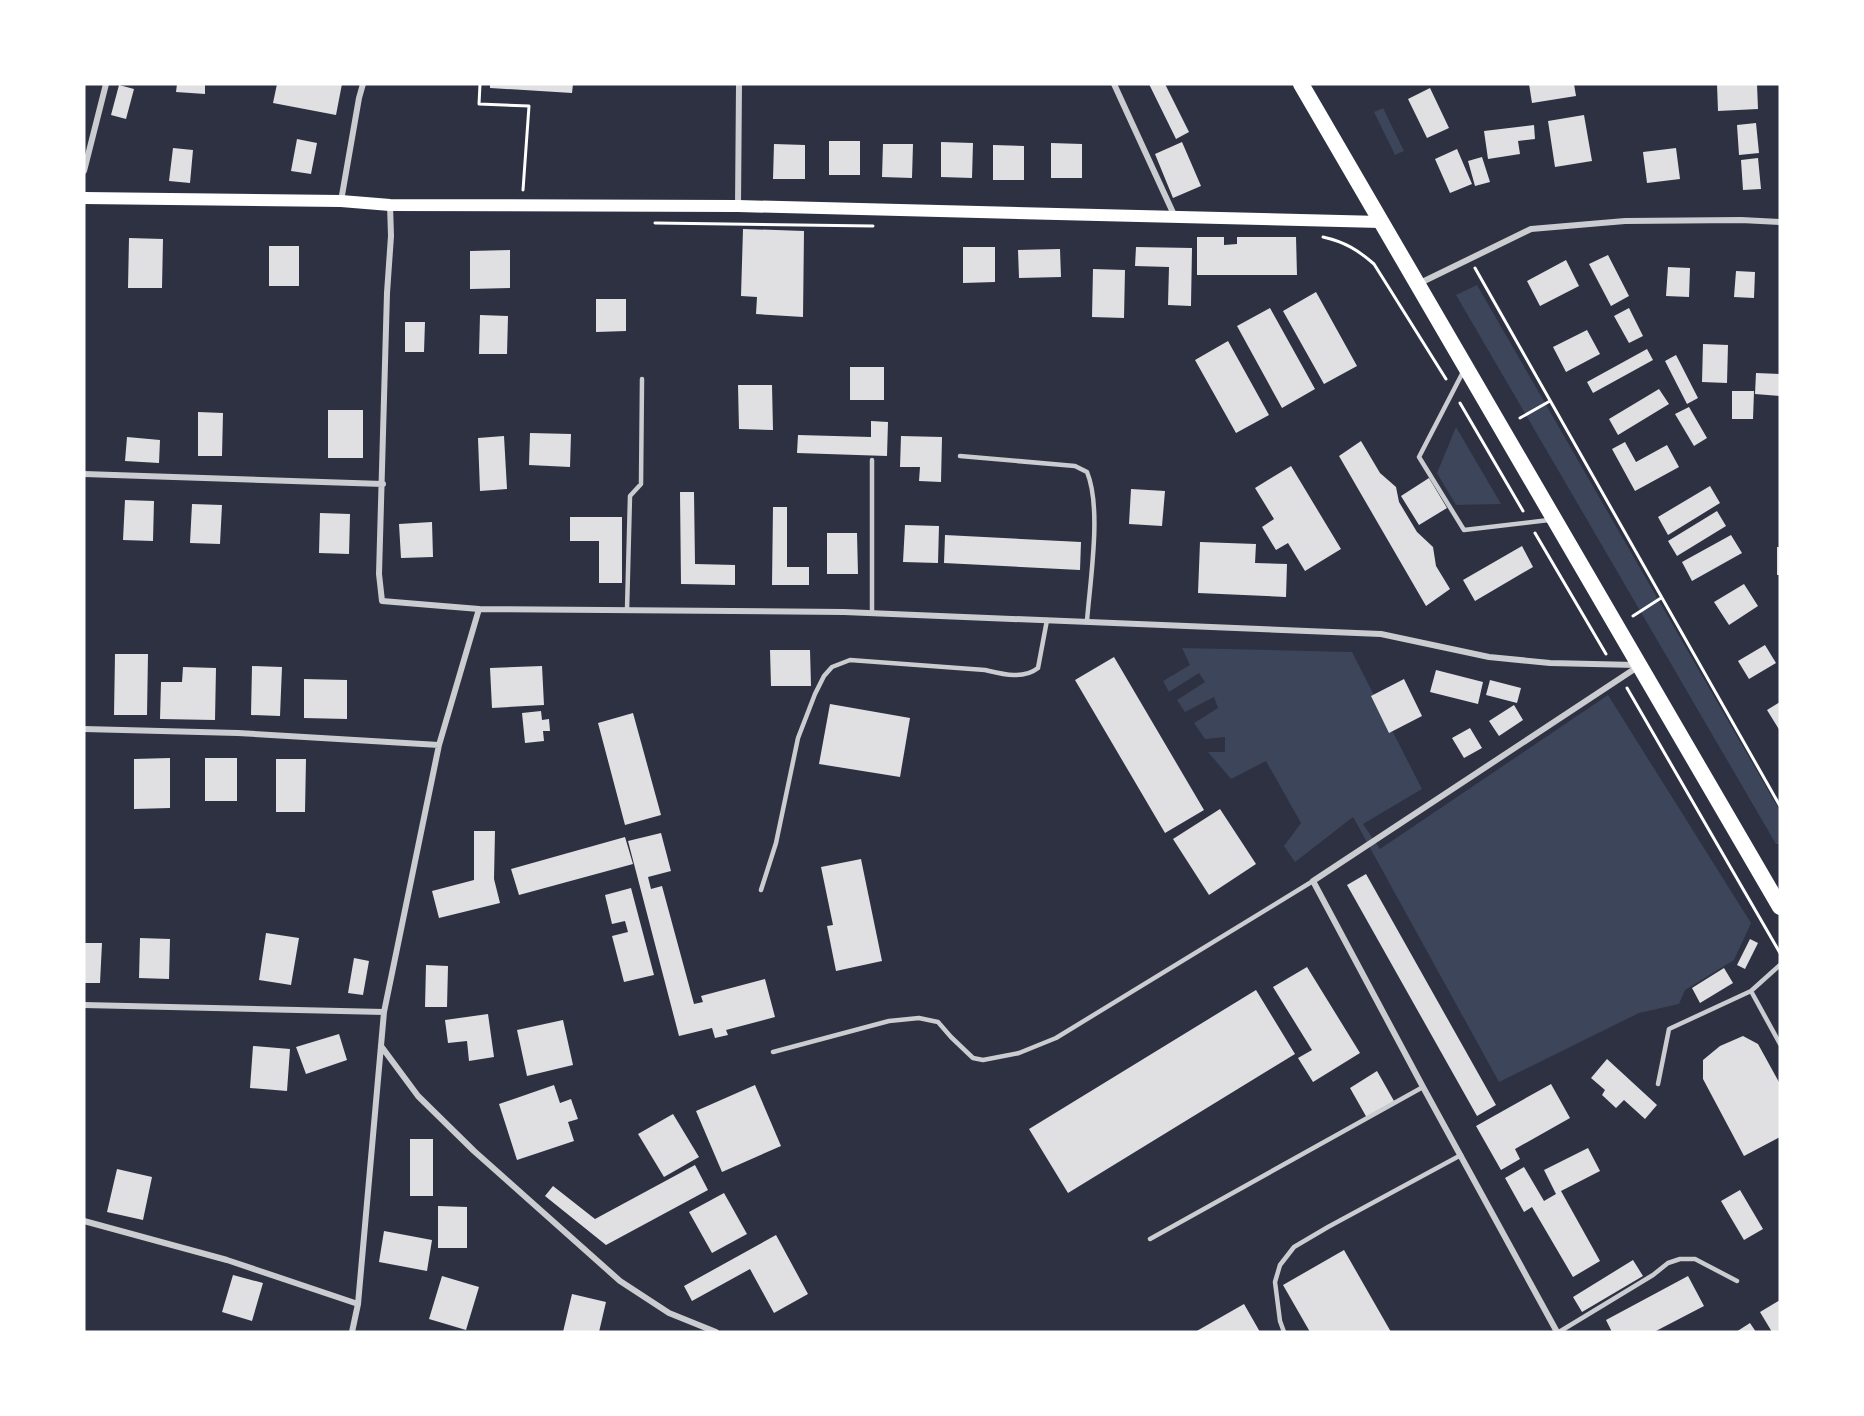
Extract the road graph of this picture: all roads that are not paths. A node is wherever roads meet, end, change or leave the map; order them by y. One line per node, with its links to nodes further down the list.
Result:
1 (106, 84): 6 (street)
2 (363, 84): 8 (street)
3 (739, 84): 10 (street)
4 (1114, 84): 11 (street)
5 (1301, 84): 12 (highway)
6 (84, 171)
7 (84, 198): 8 (main road)
8 (341, 201): 9 (main road)
9 (390, 205): 10 (main road); 20 (street)
10 (738, 206): 11 (main road)
11 (1175, 217): 12 (main road)
12 (1381, 222): 14 (highway)
13 (1780, 222): 14 (street)
14 (1418, 284): 15 (highway)
15 (1466, 368): 21 (highway); 21 (lane)
16 (642, 379): 23 (lane)
17 (960, 456): 26 (lane)
18 (872, 460): 24 (lane)
19 (84, 474): 20 (street)
20 (382, 484): 22 (street)
21 (1555, 520): 27 (highway)
22 (479, 609): 23 (street); 29 (street)
23 (627, 610): 24 (street)
24 (872, 613): 25 (street)
25 (1047, 620): 26 (street); 31 (lane)
26 (1088, 621): 27 (street)
27 (1640, 666): 30 (street); 32 (highway)
28 (84, 729): 29 (street)
29 (439, 745): 36 (street)
30 (1313, 881): 39 (lane); 41 (street)
31 (761, 890)
32 (1780, 907)
33 (1780, 965): 34 (lane)
34 (1750, 991): 37 (lane); 40 (lane)
35 (84, 1005): 36 (street)
36 (384, 1012): 38 (street)
37 (1780, 1044)
38 (381, 1046): 46 (street); 48 (street)
39 (773, 1052)
40 (1658, 1084)
41 (1423, 1087): 42 (street); 44 (lane)
42 (1461, 1155): 49 (lane); 50 (street)
43 (84, 1221): 46 (street)
44 (1150, 1239)
45 (1737, 1281): 50 (lane)
46 (358, 1304): 47 (street)
47 (352, 1332)
48 (716, 1332)
49 (1284, 1332)
50 (1558, 1332)

